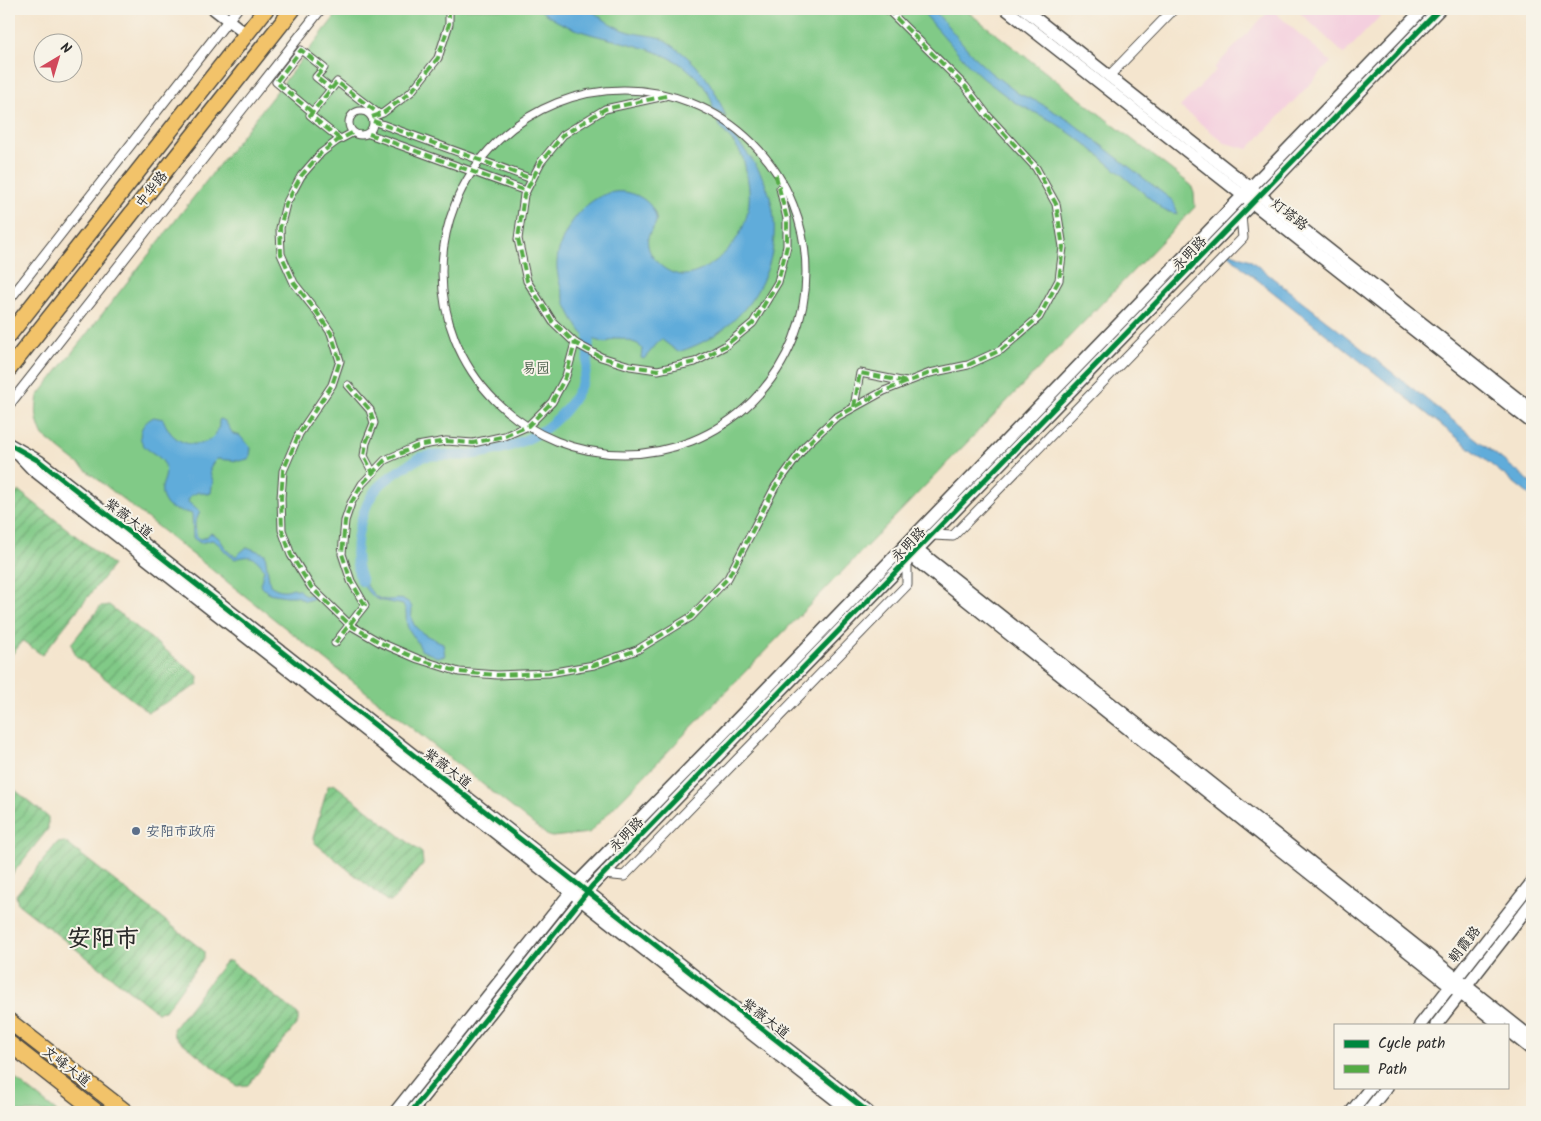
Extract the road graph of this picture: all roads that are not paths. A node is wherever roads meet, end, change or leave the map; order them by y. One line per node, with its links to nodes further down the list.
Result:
1 (214, 9): 13 (street)
2 (237, 9): 13 (street)
3 (266, 9): 14 (main road, 中华路)
4 (293, 9): 34 (main road, 中华路)
5 (321, 9): 37 (street)
6 (449, 9): 19 (street)
7 (887, 9): 35 (street)
8 (1006, 9): 28 (street, 灯塔路)
9 (1024, 9): 15 (street, 灯塔路)
10 (1174, 9): 15 (street)
11 (1423, 9): 28 (street, 永明路)
12 (1440, 9): 29 (street, 永明路)
13 (228, 20): 14 (street); 31 (street)
14 (246, 34): 32 (main road, 中华路)
15 (1109, 76): 28 (street, 灯塔路)
16 (331, 89): 18 (street); 18 (street); 19 (street)
17 (666, 96): 23 (street); 25 (street); 26 (street)
18 (312, 112): 22 (street)
19 (375, 118): 20 (street); 21 (street); 23 (street)
20 (352, 133): 21 (street); 22 (street)
21 (369, 134): 24 (street)
22 (340, 139): 46 (street)
23 (480, 161): 24 (street); 26 (street)
24 (472, 171): 27 (street); 41 (street)
25 (775, 172): 33 (street); 41 (street)
26 (532, 180): 27 (street)
27 (526, 191): 33 (street)
28 (1247, 191): 29 (street, 灯塔路); 50 (street, 永明路)
29 (1257, 199): 30 (street, 永明路); 39 (street, 灯塔路); 40 (street, 灯塔路)
30 (1241, 215): 44 (street, 永明路); 44 (street)
31 (9, 300)
32 (9, 335)
33 (575, 343): 41 (street)
34 (9, 369)
35 (907, 382): 38 (street); 38 (street)
36 (348, 385): 43 (street)
37 (9, 405)
38 (854, 408): 46 (street)
39 (1532, 410)
40 (1532, 423)
41 (528, 426): 43 (street)
42 (10, 445): 50 (street, 紫薇大道)
43 (373, 473): 46 (street)
44 (933, 535): 45 (street, 永明路)
45 (912, 556): 48 (street, 永明路); 48 (street); 53 (street)
46 (350, 625): 47 (street)
47 (335, 644)
48 (603, 874): 51 (street, 永明路)
49 (1532, 882): 53 (street, 朝霞路)
50 (574, 888): 51 (street, 紫薇大道); 68 (street, 永明路)
51 (584, 896): 65 (street, 紫薇大道); 69 (street, 永明路); 72 (street, 紫薇大道)
52 (1532, 902): 54 (street, 朝霞路)
53 (1453, 982): 54 (street); 56 (street, 朝霞路)
54 (1463, 990): 57 (street, 朝霞路); 58 (street); 60 (street)
55 (9, 1021): 67 (main road, 文峰大道)
56 (1421, 1024)
57 (1437, 1024)
58 (1499, 1024)
59 (1508, 1031): 62 (street)
60 (1532, 1038)
61 (9, 1043): 66 (main road, 文峰大道)
62 (1532, 1050)
63 (1370, 1088): 73 (street)
64 (1386, 1088): 74 (street)
65 (838, 1102): 70 (street); 71 (street, 紫薇大道)
66 (97, 1112)
67 (126, 1112)
68 (395, 1112)
69 (411, 1112)
70 (830, 1112)
71 (850, 1112)
72 (868, 1112)
73 (1351, 1112)
74 (1367, 1112)

